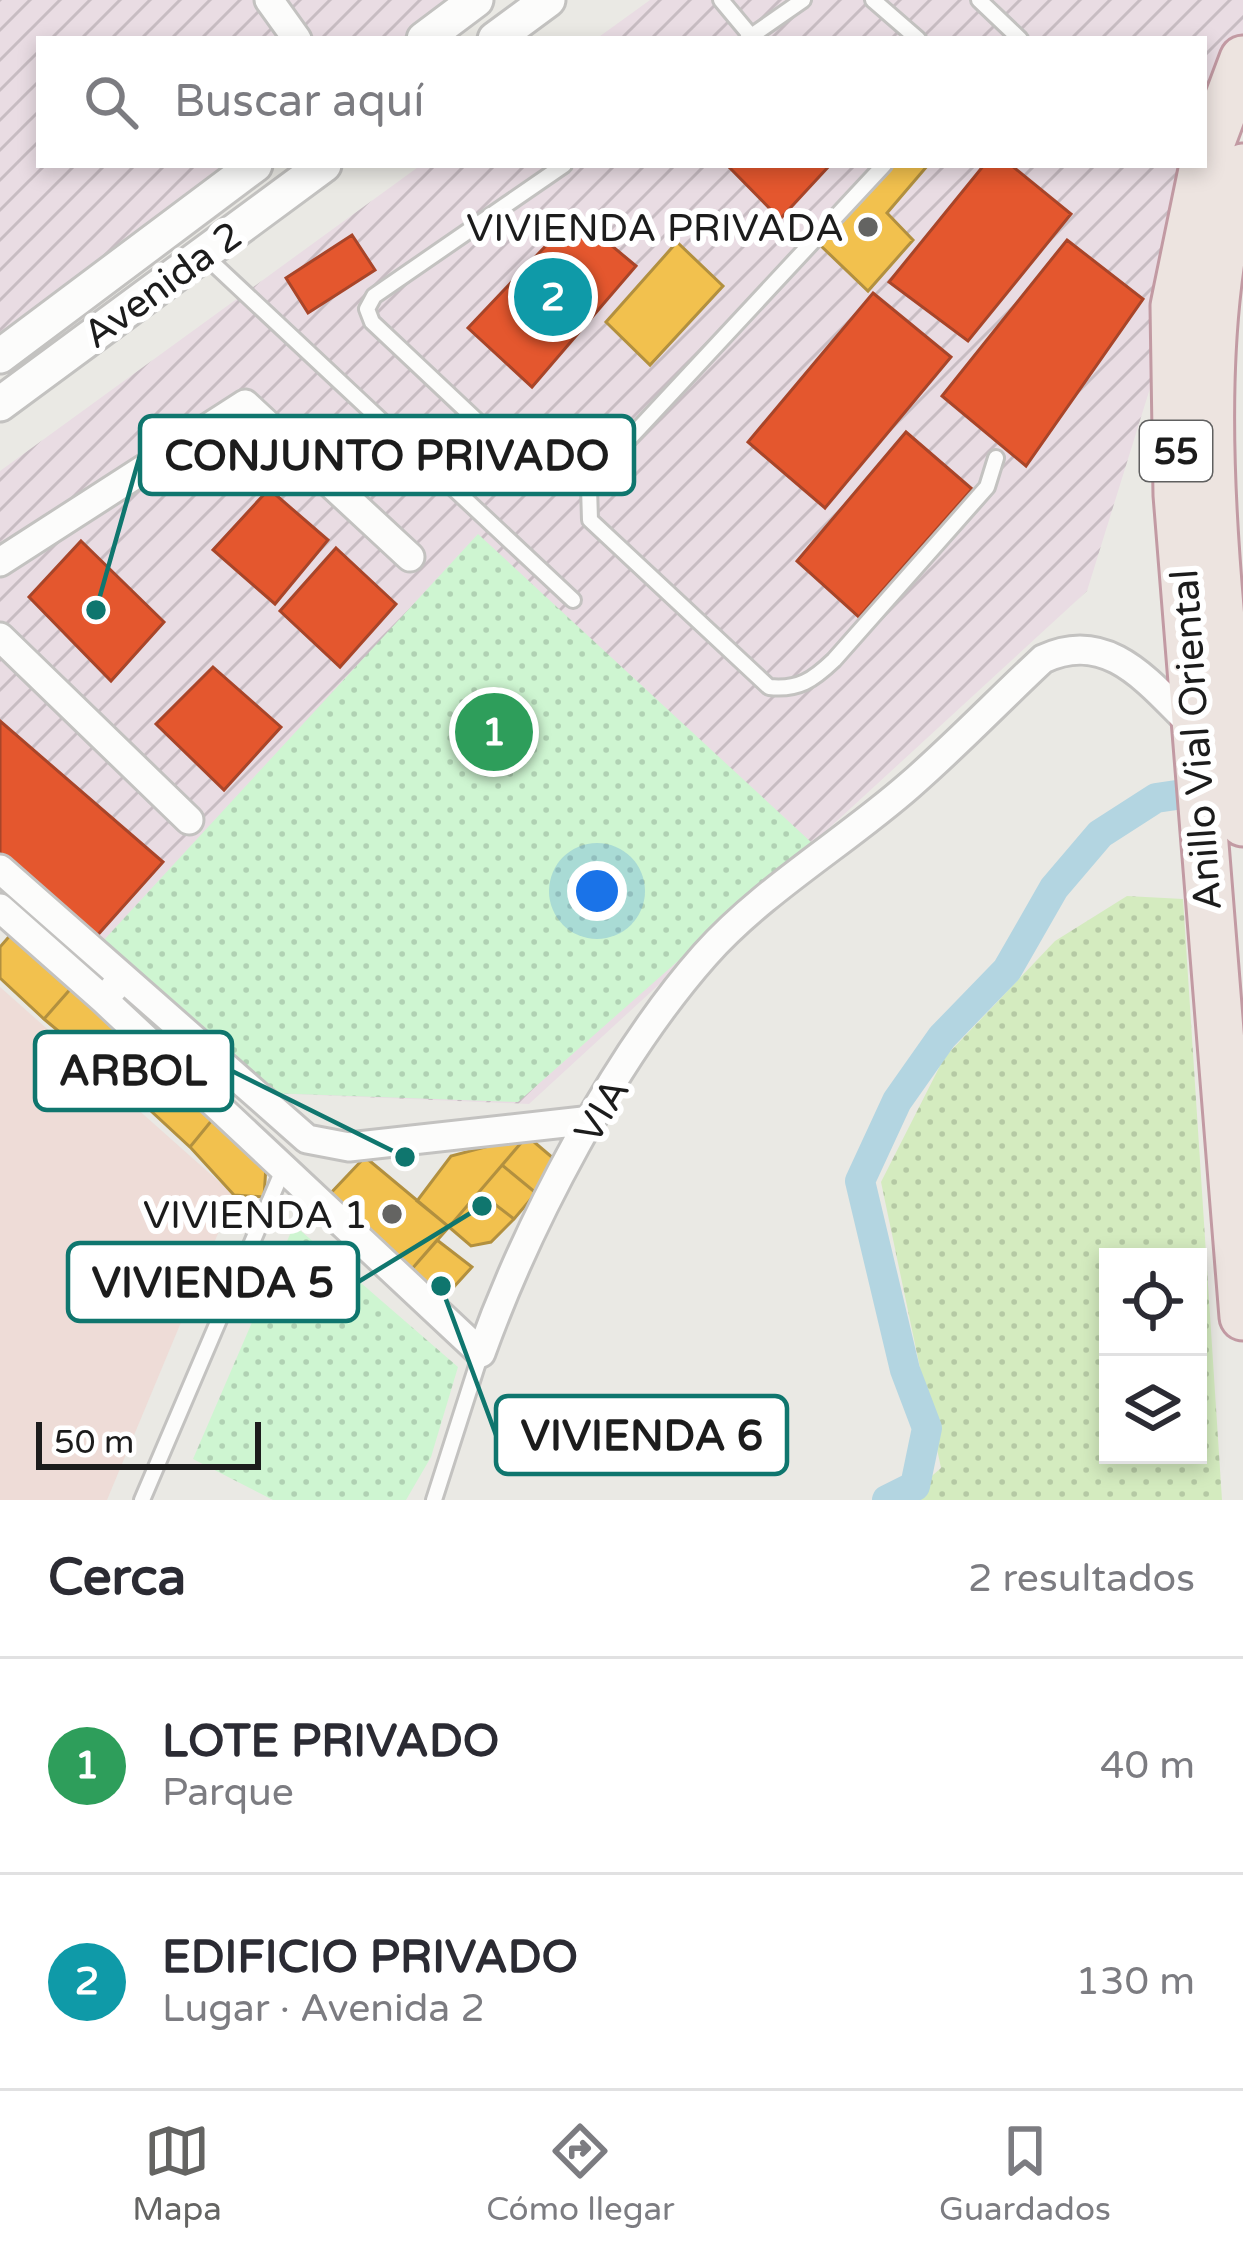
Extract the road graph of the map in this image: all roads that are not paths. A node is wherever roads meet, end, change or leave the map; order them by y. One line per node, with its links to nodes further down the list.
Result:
1 (269, 0): 9 (street)
2 (476, 0): 10 (street)
3 (548, 0): 11 (street)
4 (721, 0): 12 (lane)
5 (803, 0): 13 (lane)
6 (873, 0): 14 (lane)
7 (980, 0): 8 (lane)
8 (1010, 35)
9 (295, 36)
10 (428, 36)
11 (499, 36)
12 (748, 36)
13 (752, 36)
14 (915, 36)
15 (1243, 59): 16 (highway, Anillo Vial Oriental / 55)
16 (1207, 156)
17 (1243, 167): 32 (highway, Anillo Vial Oriental / 55)
18 (251, 168): 24 (street, Avenida 2)
19 (320, 168): 23 (street, Avenida 2)
20 (560, 168): 27 (lane)
21 (881, 168): 26 (lane)
22 (1203, 168): 32 (highway, Anillo Vial Oriental / 55)
23 (203, 254): 25 (street, Avenida 2); 30 (lane)
24 (0, 356)
25 (0, 404)
26 (996, 458)
27 (544, 484)
28 (410, 557): 29 (street)
29 (0, 562)
30 (574, 599)
31 (0, 638): 33 (street)
32 (1206, 728): 34 (highway, Anillo Vial Oriental / 55); 38 (street, VIA)
33 (189, 820)
34 (1222, 830): 40 (highway, Anillo Vial Oriental / 55)
35 (0, 869): 37 (street)
36 (0, 908): 37 (street)
37 (112, 990): 38 (street); 39 (street)
38 (592, 1120): 41 (street, VIA)
39 (283, 1170): 41 (street); 42 (lane)
40 (1243, 1317)
41 (481, 1353): 43 (lane)
42 (142, 1500)
43 (434, 1500)

